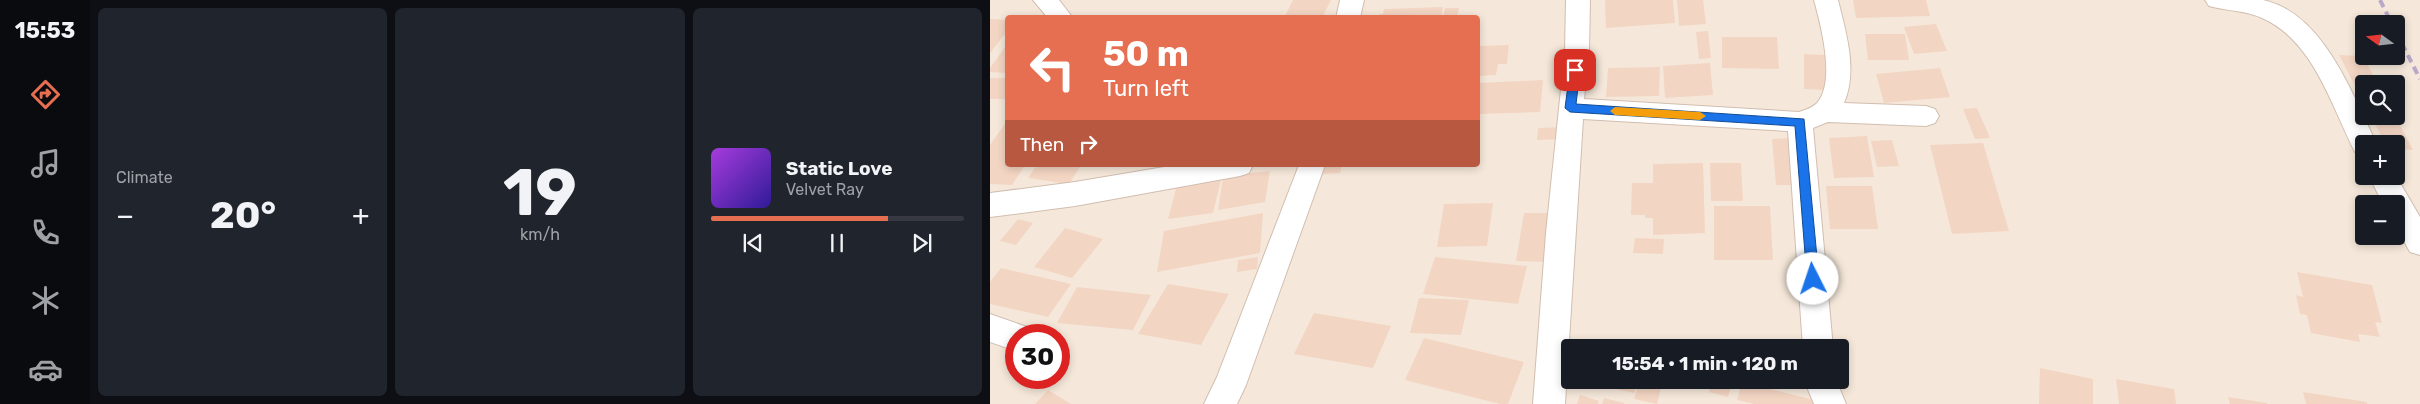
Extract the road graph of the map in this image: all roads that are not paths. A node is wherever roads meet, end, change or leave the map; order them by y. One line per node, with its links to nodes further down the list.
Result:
1 (1046, 0): 6 (street)
2 (1352, 0): 7 (street)
3 (1578, 0): 8 (street)
4 (1826, 0): 10 (street)
5 (2218, 0): 11 (street)
6 (1059, 15)
7 (1349, 15)
8 (1570, 108): 10 (street); 22 (street)
9 (1926, 116): 10 (street)
10 (1812, 117): 19 (street)
11 (2360, 135)
12 (1229, 167): 15 (street)
13 (1311, 167): 21 (street)
14 (2387, 185): 16 (street)
15 (990, 204)
16 (2420, 243)
17 (990, 328): 18 (street)
18 (1005, 333)
19 (1818, 339)
20 (1824, 389): 23 (street)
21 (1220, 404)
22 (1550, 404)
23 (1830, 404)

